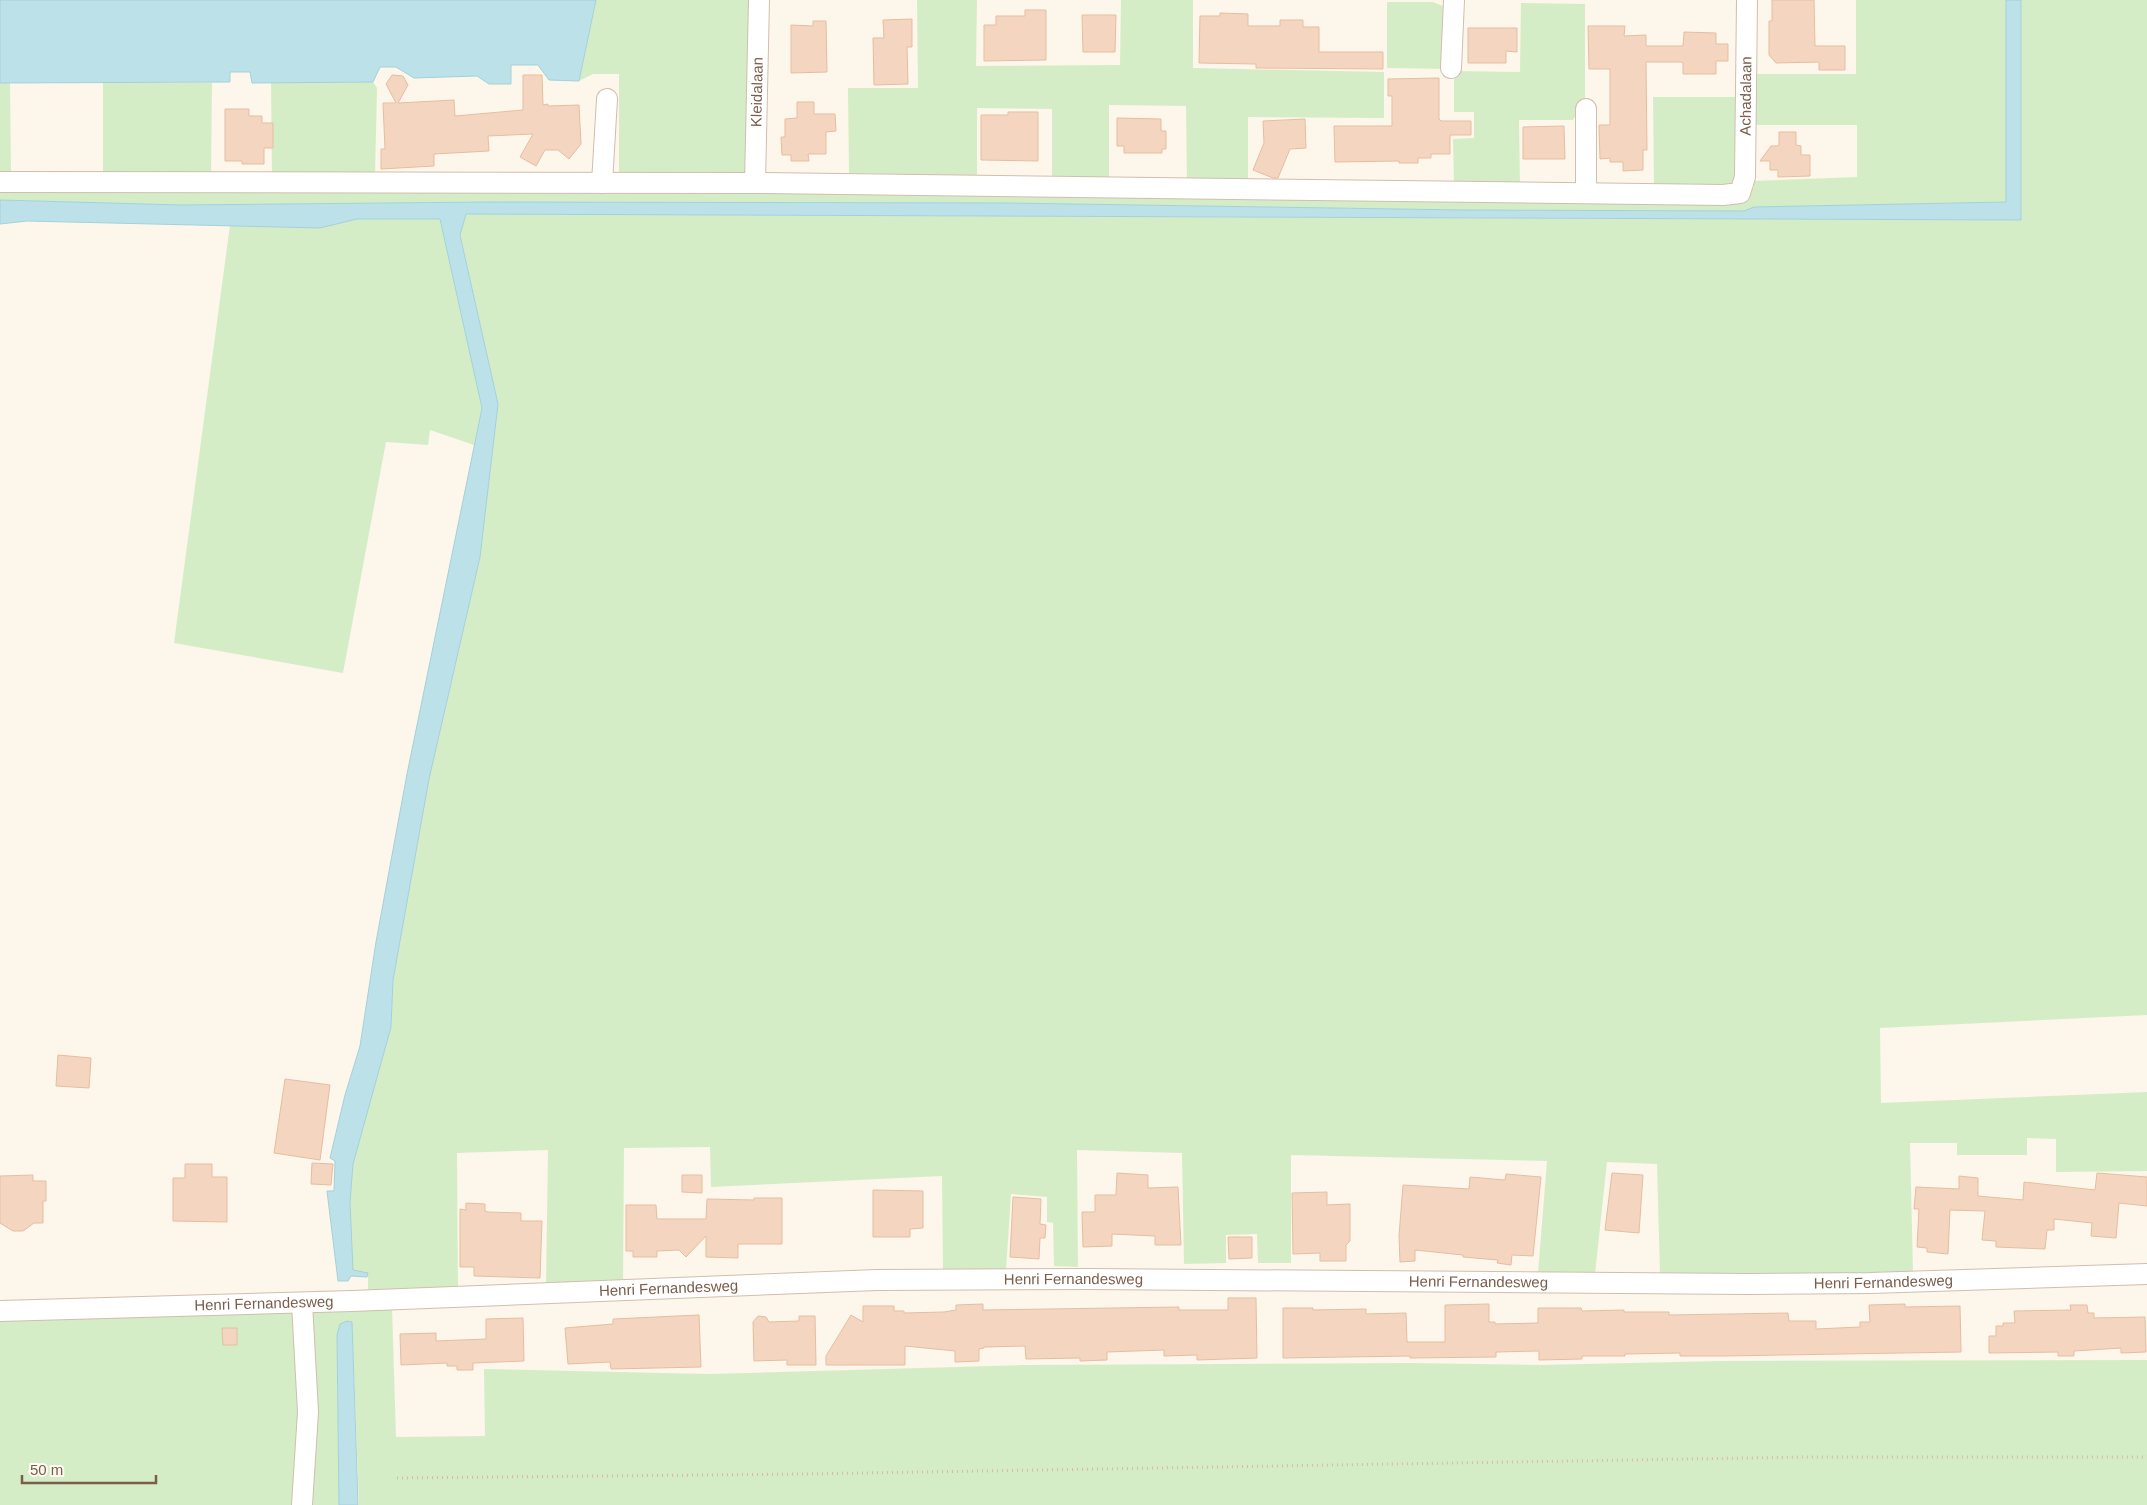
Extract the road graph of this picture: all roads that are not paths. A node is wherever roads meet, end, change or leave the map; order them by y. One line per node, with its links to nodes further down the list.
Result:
1 (759, 0): 9 (street, Kleidalaan)
2 (1454, 0): 4 (street)
3 (1747, 0): 10 (street, Achadalaan)
4 (1451, 68)
5 (607, 99): 8 (street)
6 (1586, 109): 10 (street)
7 (0, 182): 8 (street)
8 (602, 182): 9 (street)
9 (756, 182): 10 (street)
10 (1586, 193)
11 (2147, 1274): 12 (street, Henri Fernandesweg)
12 (302, 1302): 13 (street, Henri Fernandesweg); 14 (street)
13 (0, 1311)
14 (302, 1505)

